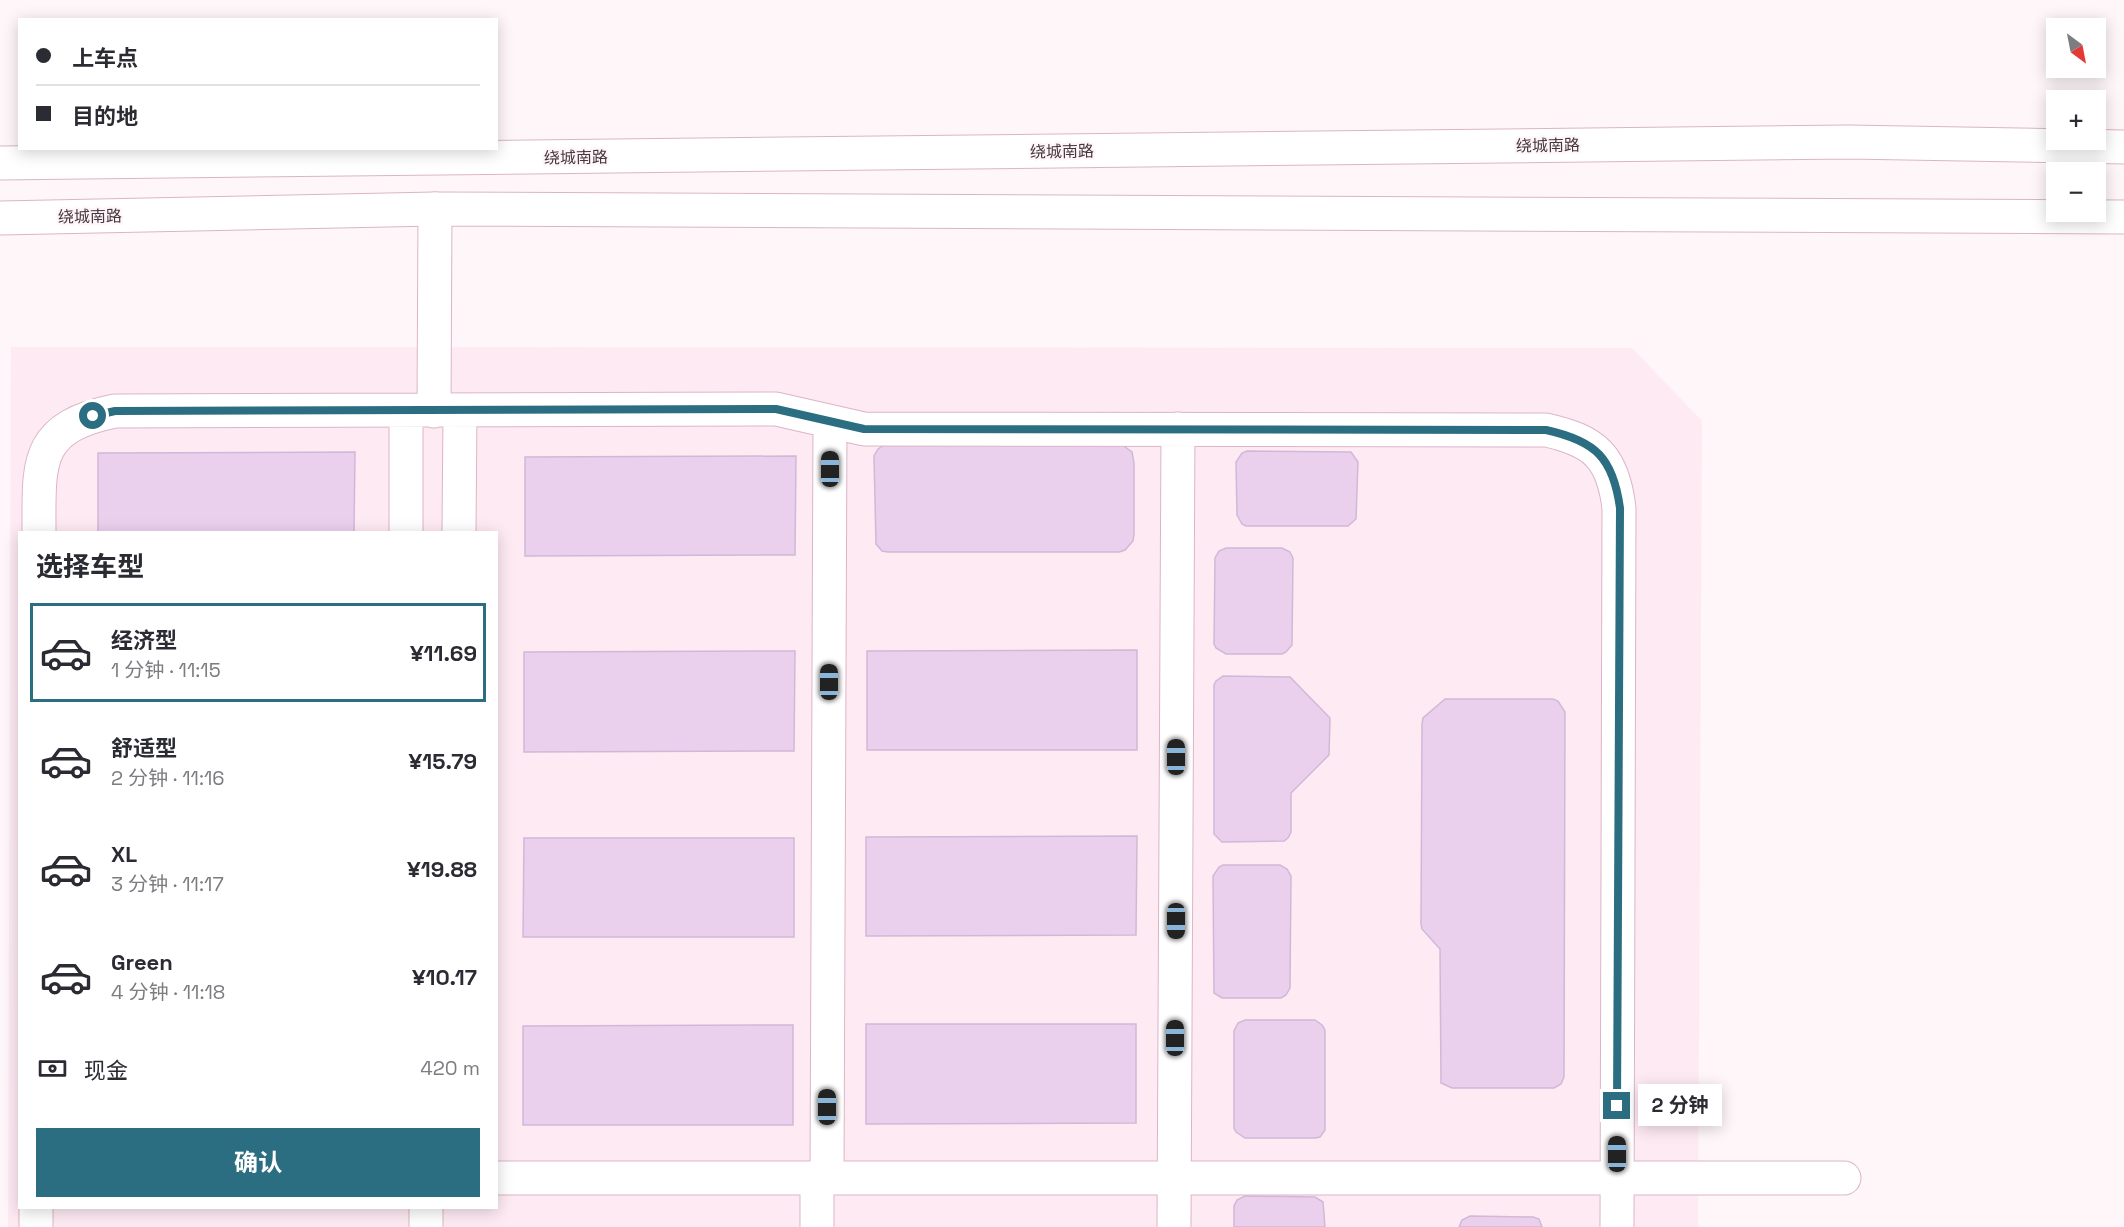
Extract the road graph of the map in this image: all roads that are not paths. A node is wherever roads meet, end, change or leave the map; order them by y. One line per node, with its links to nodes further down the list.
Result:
1 (2124, 147): 2 (main road, 绕城南路)
2 (0, 163)
3 (435, 209): 4 (main road, 绕城南路); 5 (main road, 绕城南路); 6 (main road)
4 (2124, 217)
5 (0, 218)
6 (433, 411): 7 (main road); 9 (main road); 10 (main road); 11 (main road)
7 (830, 422): 8 (main road); 13 (main road)
8 (1178, 429): 14 (main road); 15 (main road)
9 (39, 531)
10 (406, 531)
11 (459, 531)
12 (498, 1178): 13 (main road)
13 (822, 1178): 14 (main road); 21 (main road)
14 (1174, 1178): 15 (main road); 22 (main road)
15 (1617, 1178): 16 (main road); 23 (main road)
16 (1844, 1178)
17 (36, 1209): 19 (main road)
18 (426, 1209): 20 (main road)
19 (36, 1227)
20 (426, 1227)
21 (817, 1227)
22 (1174, 1227)
23 (1617, 1227)

